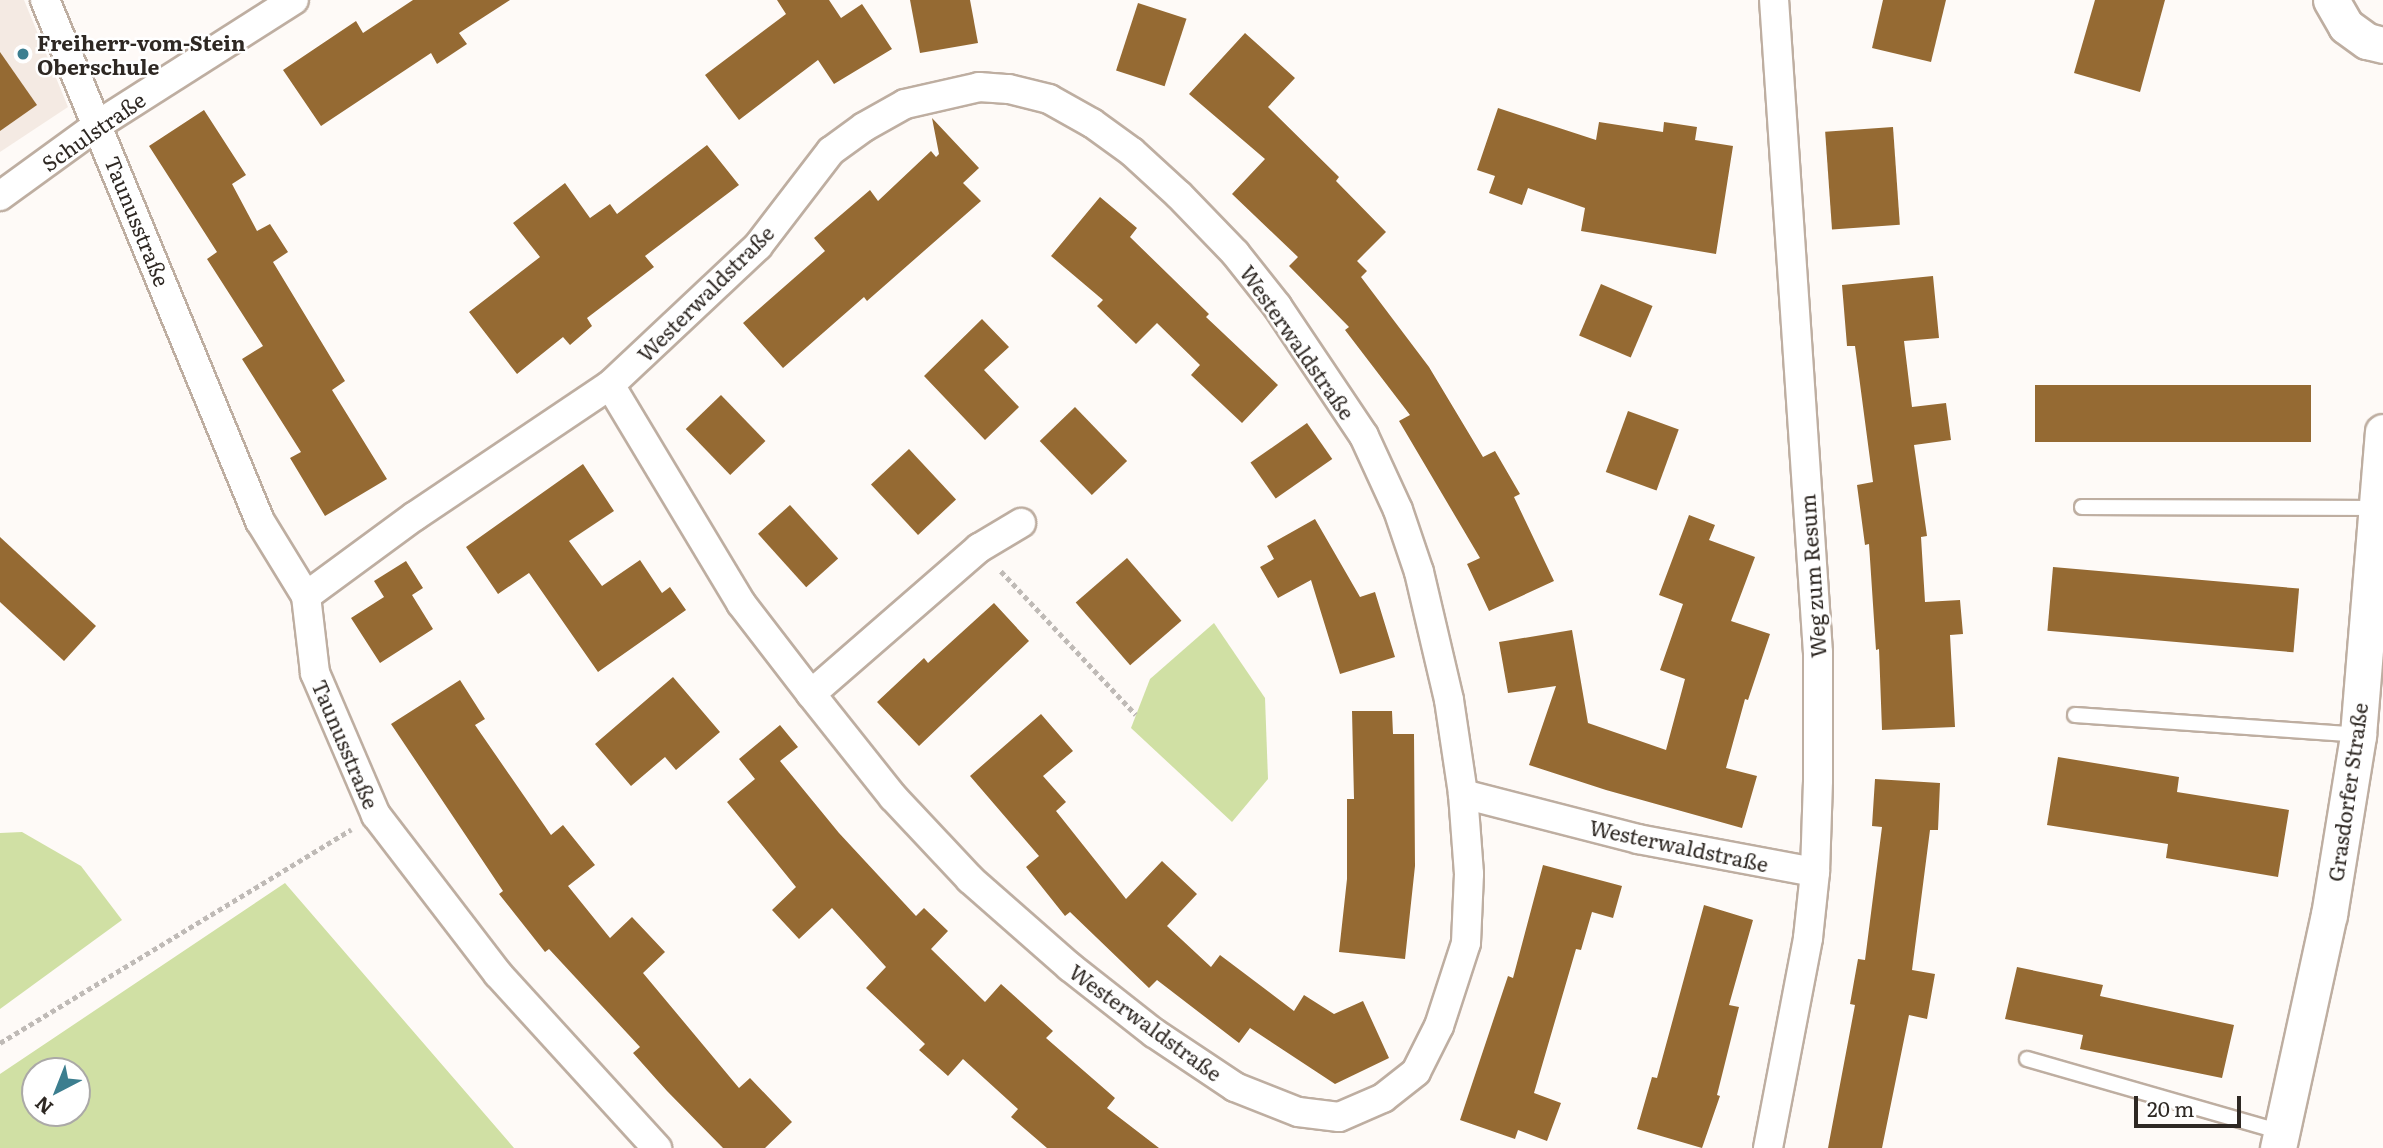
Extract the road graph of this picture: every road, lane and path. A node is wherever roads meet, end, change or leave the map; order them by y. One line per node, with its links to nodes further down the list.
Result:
1 (45, 0): 6 (street, Taunusstraße)
2 (294, 0): 6 (street, Schulstraße)
3 (1774, 0): 21 (street, Weg zum Resum)
4 (2331, 0): 5 (street)
5 (2383, 44)
6 (99, 124): 7 (street, Schulstraße); 14 (street, Taunusstraße)
7 (0, 196)
8 (610, 385): 14 (street, Westerwaldstraße); 15 (street, Westerwaldstraße); 19 (street, Westerwaldstraße)
9 (2383, 434): 11 (street, Grasdorfer Straße)
10 (2082, 507): 11 (lane)
11 (2376, 508): 18 (street, Grasdorfer Straße)
12 (1021, 523): 13 (street)
13 (979, 548): 15 (street); 16 (path)
14 (306, 596): 20 (street, Taunusstraße)
15 (811, 694): 19 (street, Westerwaldstraße)
16 (1136, 715)
17 (2075, 715): 18 (lane)
18 (2358, 736): 24 (street, Grasdorfer Straße)
19 (1463, 794): 21 (street, Westerwaldstraße)
20 (376, 815): 22 (path); 25 (street, Taunusstraße)
21 (1815, 872): 26 (street, Weg zum Resum)
22 (0, 1043)
23 (2027, 1059): 24 (lane)
24 (2279, 1140)
25 (657, 1148)
26 (1768, 1148)

